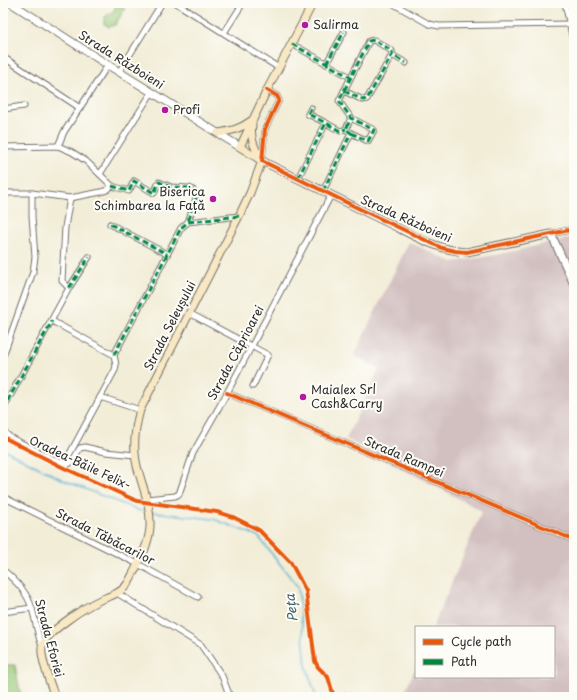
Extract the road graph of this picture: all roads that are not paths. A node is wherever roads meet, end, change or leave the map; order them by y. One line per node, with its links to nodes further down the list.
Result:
1 (11, 3): 17 (street, Strada Războieni)
2 (162, 3): 19 (street)
3 (176, 3): 10 (street)
4 (243, 3): 10 (street)
5 (313, 3): 11 (main road)
6 (392, 3): 8 (street)
7 (565, 3): 8 (street)
8 (570, 24): 12 (street)
9 (344, 32): 16 (street)
10 (224, 33): 18 (street)
11 (292, 44): 16 (street); 18 (main road)
12 (574, 45)
13 (392, 55): 15 (street); 20 (street); 22 (street)
14 (3, 57): 25 (street)
15 (406, 63)
16 (326, 64): 20 (street)
17 (108, 65): 19 (street, Strada Războieni); 25 (street)
18 (279, 68): 21 (main road)
19 (119, 72): 23 (street, Strada Războieni)
20 (350, 77): 22 (street)
21 (267, 90): 29 (main road); 37 (street)
22 (344, 91): 28 (street)
23 (152, 92): 32 (street, Strada Războieni); 38 (street)
24 (24, 106): 27 (street)
25 (80, 108): 34 (street)
26 (311, 108): 30 (street)
27 (3, 109)
28 (351, 118): 31 (street); 33 (street)
29 (253, 120): 32 (main road); 35 (main road); 37 (main road)
30 (326, 123): 31 (street); 39 (street)
31 (346, 129): 33 (street)
32 (218, 133): 35 (street, Strada Războieni)
33 (351, 133): 41 (street)
34 (58, 146): 36 (street); 38 (street)
35 (240, 146): 37 (main road, Strada Războieni)
36 (3, 147)
37 (262, 161): 39 (street, Strada Războieni); 46 (main road, Strada Seleușului)
38 (100, 174): 40 (street)
39 (298, 178): 41 (street, Strada Războieni)
40 (112, 186): 45 (street); 47 (street)
41 (323, 191): 44 (street, Strada Războieni)
42 (32, 193): 43 (street); 45 (street); 59 (street)
43 (3, 194)
44 (331, 195): 50 (street, Strada Războieni); 57 (street, Strada Căprioarei)
45 (70, 198): 54 (street)
46 (238, 216): 47 (street); 55 (main road, Strada Seleușului)
47 (188, 222): 51 (street)
48 (110, 224): 51 (street)
49 (574, 229): 50 (street, Strada Războieni)
50 (551, 234): 53 (street)
51 (167, 254): 58 (street)
52 (89, 257): 54 (street)
53 (573, 278)
54 (70, 288): 56 (street)
55 (189, 313): 57 (street); 64 (main road, Strada Seleușului)
56 (52, 321): 58 (street); 63 (street)
57 (251, 345): 60 (street); 61 (street, Strada Căprioarei)
58 (114, 355): 62 (street)
59 (3, 356)
60 (253, 386)
61 (227, 393): 69 (street, Strada Căprioarei); 70 (street, Strada Rampei)
62 (100, 397): 64 (street); 67 (street)
63 (3, 409)
64 (140, 410): 66 (main road, Strada Seleușului)
65 (4, 431): 67 (street)
66 (135, 455): 67 (street); 69 (main road, Strada Seleușului)
67 (58, 462)
68 (3, 497): 71 (street, Strada Tăbăcarilor)
69 (147, 499): 71 (main road, Strada Seleușului)
70 (574, 540)
71 (138, 564): 73 (main road, Strada Seleușului); 74 (street, Strada Tăbăcarilor)
72 (3, 570): 75 (street, Strada Eforiei)
73 (117, 593): 77 (main road); 79 (street)
74 (198, 596)
75 (32, 608): 76 (street); 77 (street, Strada Eforiei)
76 (3, 612)
77 (42, 646): 78 (main road, Strada Eforiei)
78 (55, 697)
79 (230, 697)
80 (345, 697): 81 (street)
81 (348, 697)

